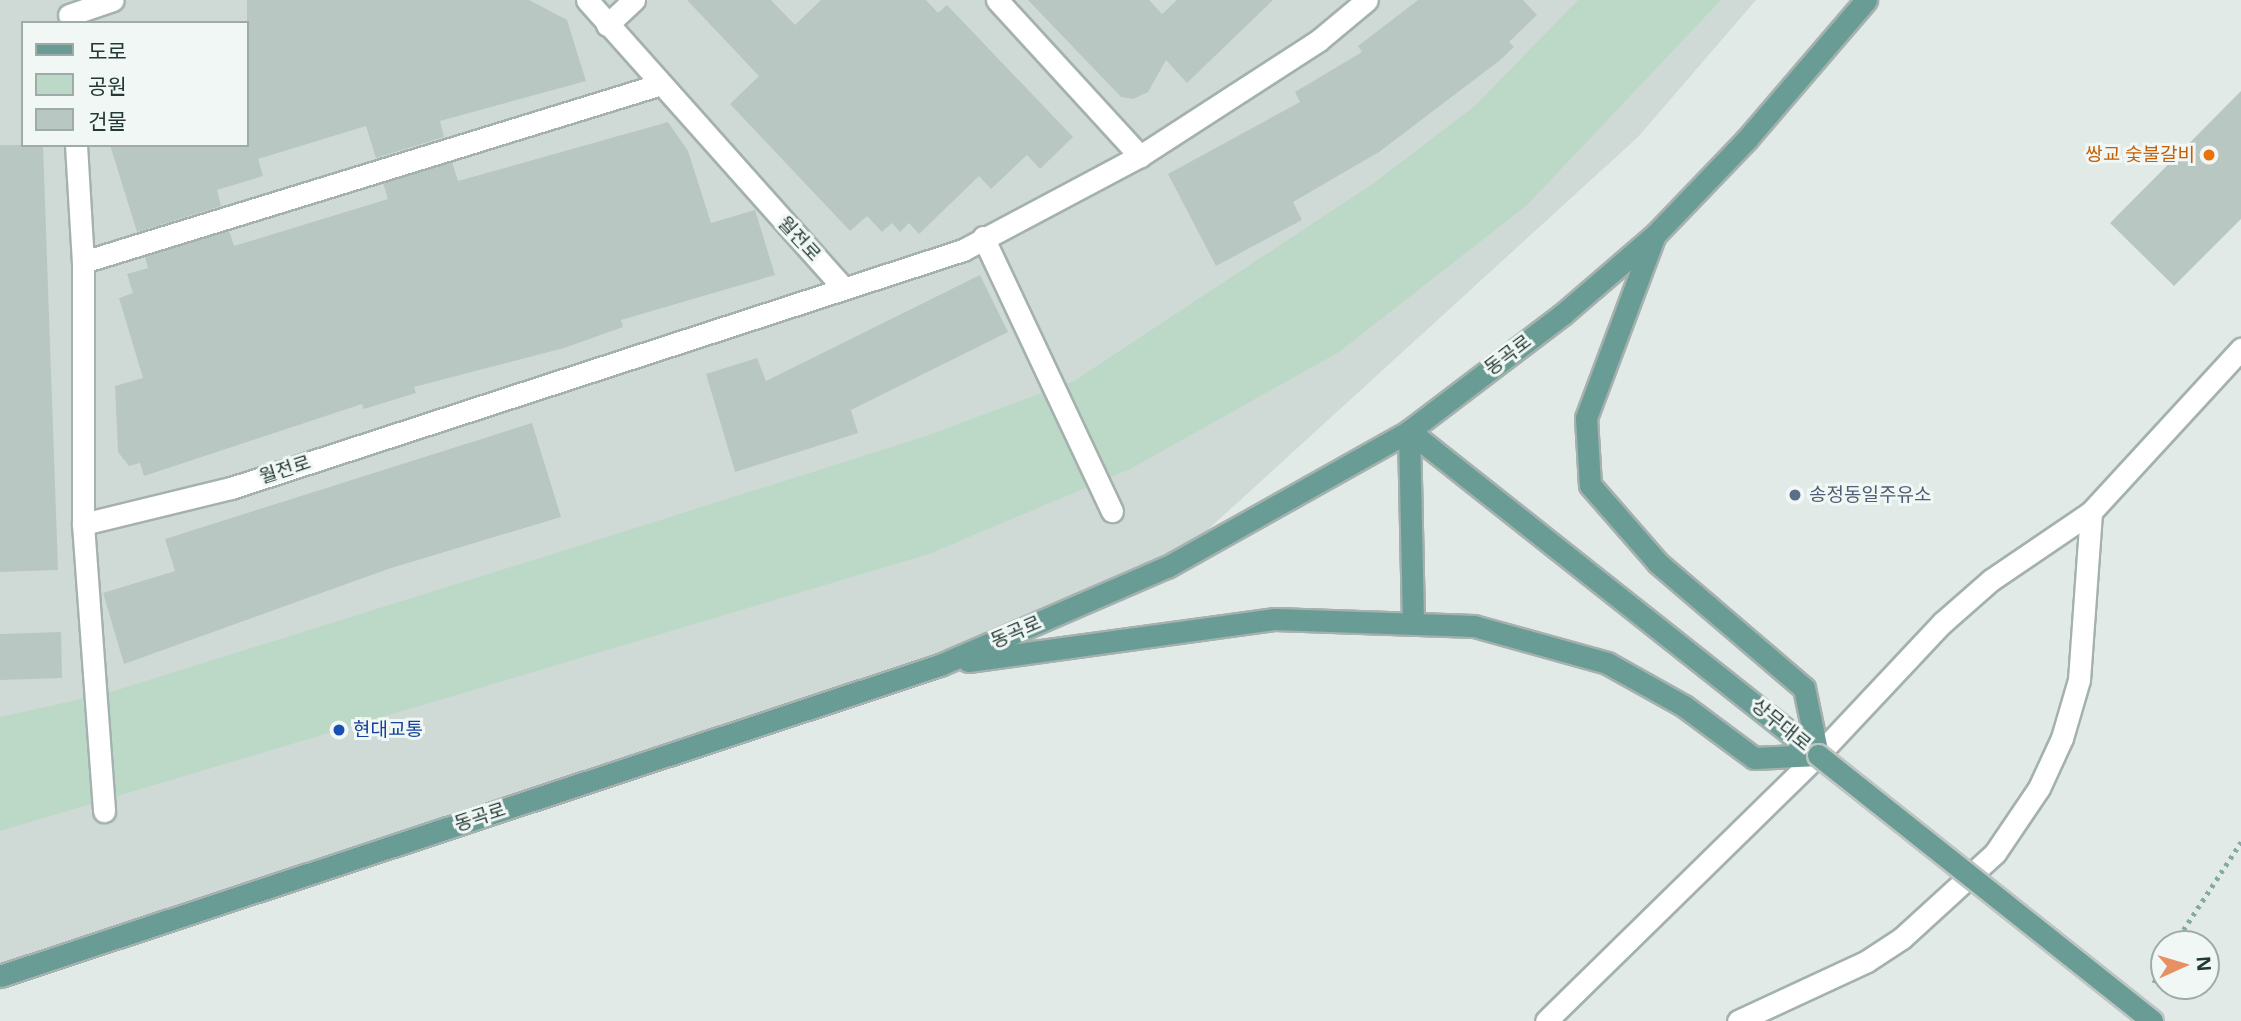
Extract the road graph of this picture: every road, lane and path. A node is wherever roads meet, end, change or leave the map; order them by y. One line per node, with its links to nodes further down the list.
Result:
1 (113, 0): 7 (street)
2 (587, 0): 8 (street, 월전로)
3 (634, 0): 8 (street)
4 (1367, 0): 11 (street, 월전로)
5 (1866, 0): 12 (main road, 동곡로)
6 (1000, 1): 11 (street)
7 (69, 12)
8 (607, 25): 9 (street, 월전로)
9 (657, 85): 14 (street); 15 (street, 월전로)
10 (76, 147): 14 (street)
11 (1140, 156): 13 (street, 월전로)
12 (1655, 235): 17 (main road, 동곡로); 23 (main road)
13 (983, 237): 15 (street, 월전로); 18 (street)
14 (83, 262): 20 (street)
15 (844, 288): 20 (street, 월전로)
16 (2241, 349): 19 (street)
17 (1409, 431): 21 (main road); 22 (main road, 동곡로); 23 (main road, 상무대로)
18 (1112, 511)
19 (2091, 512): 23 (street); 29 (street)
20 (83, 524): 24 (street)
21 (1413, 620): 22 (main road); 23 (main road)
22 (940, 665): 27 (main road, 동곡로)
23 (1818, 755): 28 (street); 30 (main road, 상무대로, bridge)
24 (104, 811)
25 (2241, 842): 26 (path)
26 (2183, 930)
27 (0, 976)
28 (1546, 1021)
29 (1738, 1021)
30 (2152, 1021)

